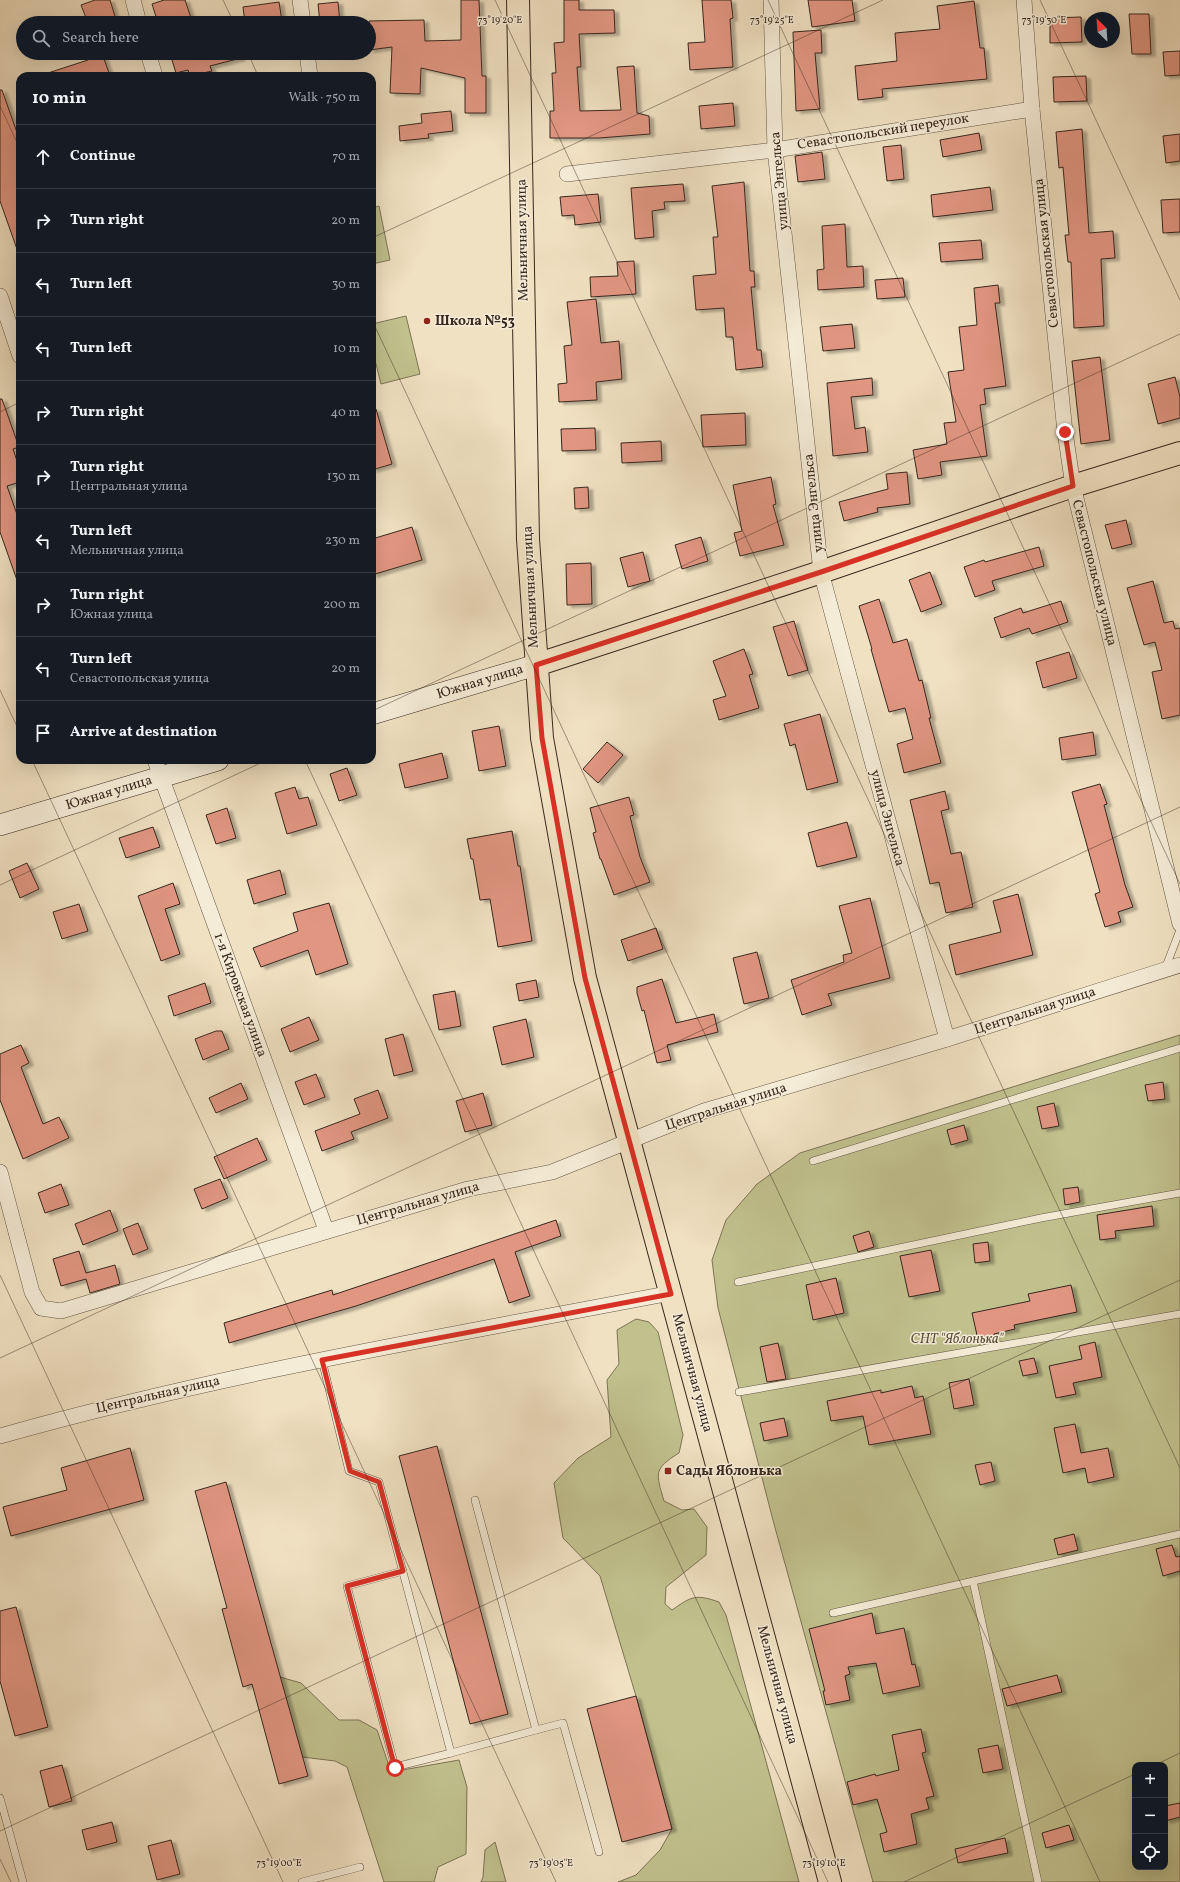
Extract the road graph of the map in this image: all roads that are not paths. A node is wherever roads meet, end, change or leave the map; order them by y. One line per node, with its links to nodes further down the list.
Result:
1 (133, 0): 6 (street)
2 (300, 0): 7 (street)
3 (518, 0): 20 (main road, Мельничная улица)
4 (772, 0): 13 (street, улица Энгельса)
5 (1024, 0): 12 (street, Севастопольская улица)
6 (138, 16)
7 (302, 16)
8 (150, 60): 10 (street)
9 (308, 60): 11 (street)
10 (154, 72)
11 (309, 72)
12 (1032, 108): 13 (street, Севастопольский переулок); 18 (street, Севастопольская улица)
13 (775, 150): 14 (street, Севастопольский переулок); 19 (street, улица Энгельса)
14 (567, 174)
15 (0, 296): 16 (street)
16 (16, 344)
17 (1180, 453): 18 (main road, Южная улица)
18 (1073, 486): 19 (main road, Южная улица); 25 (street, Севастопольская улица)
19 (821, 572): 20 (main road, Южная улица); 29 (street, улица Энгельса)
20 (536, 665): 21 (street, Южная улица); 31 (main road, Мельничная улица)
21 (376, 713)
22 (188, 764): 23 (street, Южная улица)
23 (158, 768): 24 (street, Южная улица); 35 (street, 1-я Кировская улица)
24 (0, 825)
25 (1180, 924)
26 (1180, 930): 28 (lane)
27 (1180, 965): 28 (street, Центральная улица)
28 (1165, 969): 29 (street, Центральная улица)
29 (947, 1039): 31 (street, Центральная улица)
30 (1180, 1048): 32 (lane)
31 (629, 1142): 35 (street, Центральная улица); 37 (main road, Мельничная улица)
32 (813, 1161)
33 (0, 1172): 35 (street, Центральная улица)
34 (1180, 1193): 36 (lane)
35 (326, 1230)
36 (738, 1282)
37 (671, 1294): 39 (street, Центральная улица); 54 (main road, Мельничная улица)
38 (1180, 1314): 40 (lane)
39 (322, 1360): 41 (street, Центральная улица); 44 (lane)
40 (740, 1392)
41 (0, 1436)
42 (475, 1500): 47 (lane)
43 (1180, 1534): 45 (lane)
44 (403, 1571): 48 (lane); 48 (lane)
45 (973, 1581): 46 (lane); 55 (lane)
46 (833, 1613)
47 (536, 1730): 48 (lane); 50 (lane)
48 (451, 1753)
49 (0, 1798): 52 (lane)
50 (599, 1852)
51 (360, 1867): 53 (lane)
52 (23, 1882)
53 (302, 1882)
54 (830, 1882)
55 (1038, 1882)

